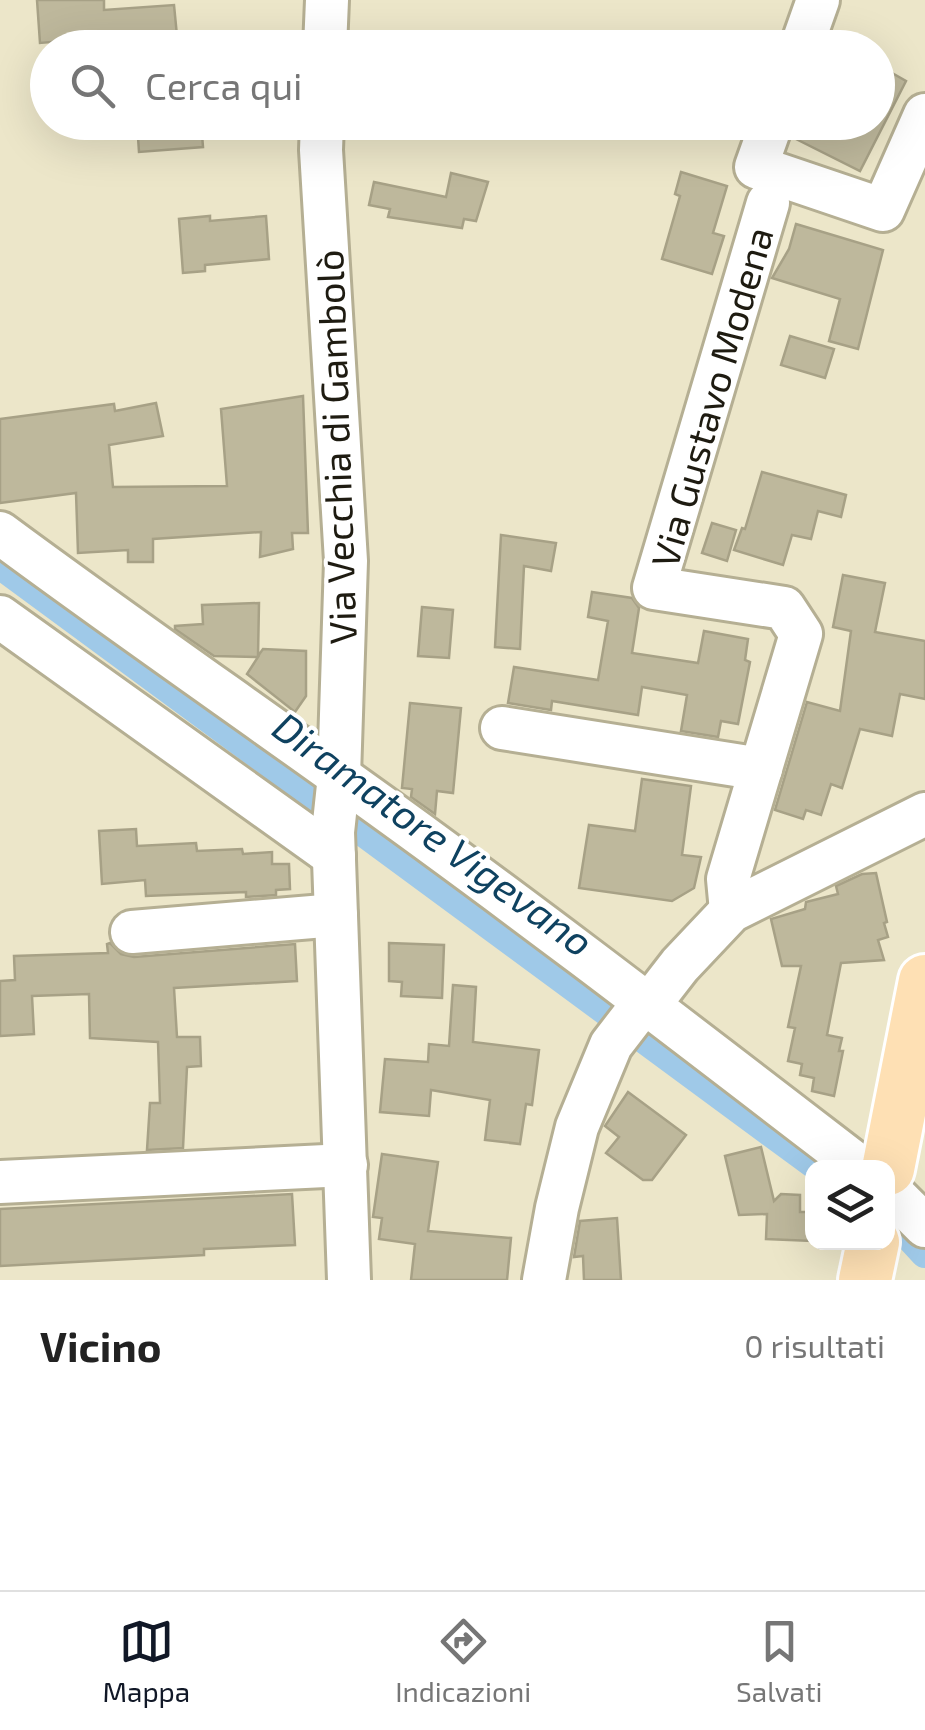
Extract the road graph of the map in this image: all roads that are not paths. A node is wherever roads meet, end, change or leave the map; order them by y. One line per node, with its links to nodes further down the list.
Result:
1 (327, 0): 3 (street)
2 (818, 0): 4 (street)
3 (326, 30)
4 (807, 30)
5 (925, 115): 7 (street)
6 (321, 140): 13 (street, Via Vecchia di Gambolò)
7 (766, 140)
8 (768, 203): 12 (street, Via Gustavo Modena)
9 (0, 533): 13 (street)
10 (0, 617): 13 (street)
11 (502, 728): 12 (street)
12 (760, 768): 15 (street, Via Gustavo Modena)
13 (336, 814): 16 (street, Via Vecchia di Gambolò); 19 (street)
14 (925, 814): 15 (street)
15 (731, 911): 19 (street)
16 (336, 915): 17 (street); 22 (street, Via Vecchia di Gambolò)
17 (132, 932)
18 (925, 981): 21 (main road)
19 (643, 1008): 20 (street); 28 (street)
20 (850, 1160)
21 (890, 1160)
22 (346, 1164): 23 (street); 27 (street, Via Vecchia di Gambolò)
23 (0, 1182)
24 (895, 1196): 25 (street)
25 (925, 1226)
26 (872, 1250): 29 (main road)
27 (349, 1280)
28 (544, 1280)
29 (866, 1280)

